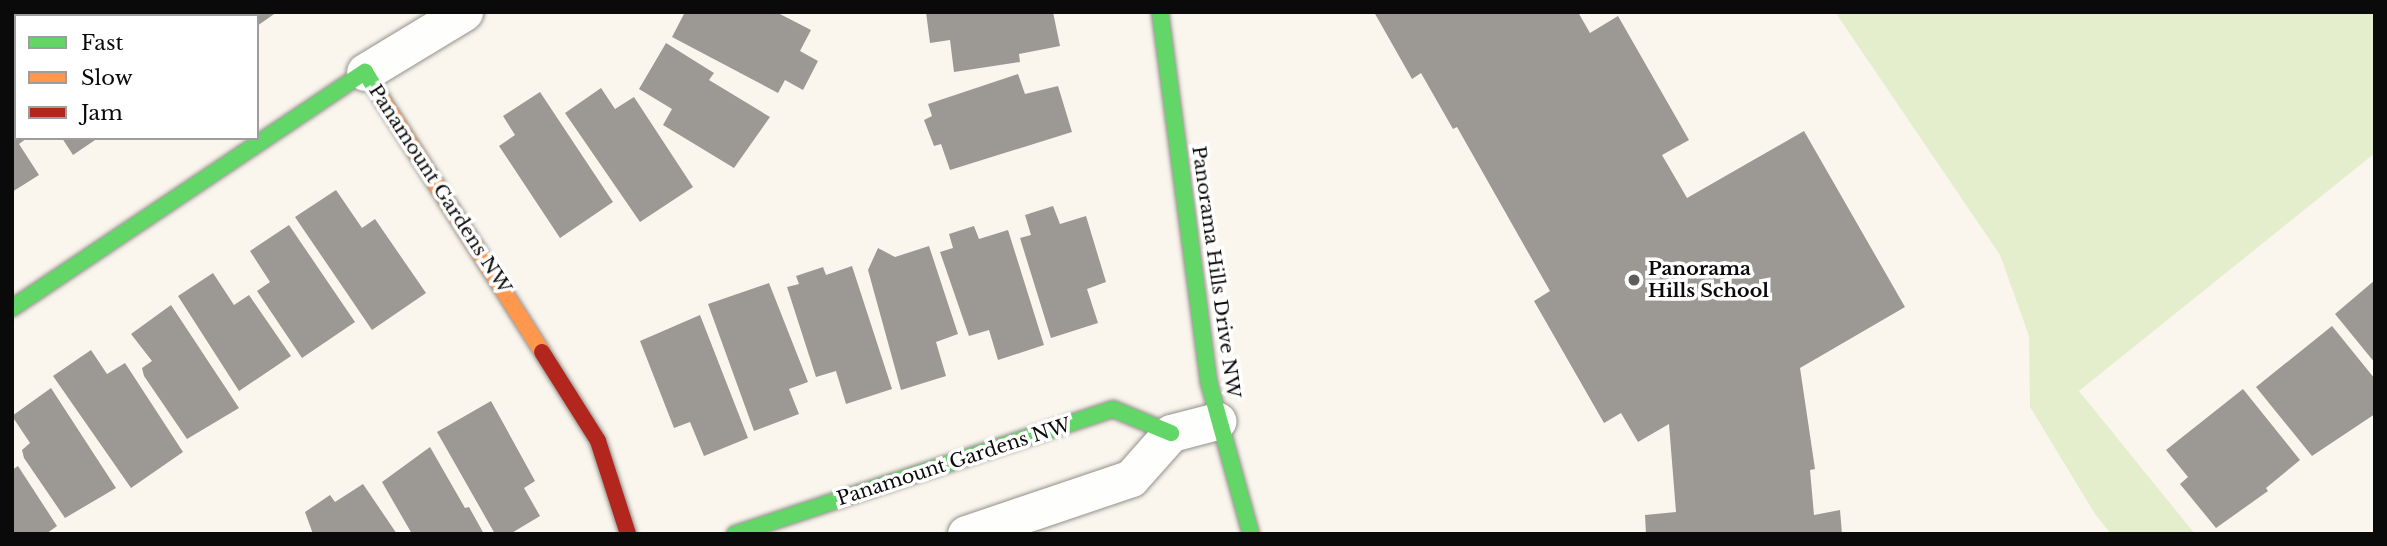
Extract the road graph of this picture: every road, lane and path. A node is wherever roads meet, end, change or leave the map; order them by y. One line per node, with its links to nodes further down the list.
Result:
1 (464, 12): 3 (street)
2 (1160, 12): 5 (street, Panorama Hills Drive NW)
3 (365, 72): 4 (street, Panamount Gardens NW); 7 (street, Panamount Gardens NW)
4 (12, 308)
5 (1217, 421): 6 (street); 10 (street, Panorama Hills Drive NW)
6 (1171, 433): 8 (street, Panamount Gardens NW); 9 (street)
7 (628, 534)
8 (734, 534)
9 (966, 534)
10 (1251, 534)

